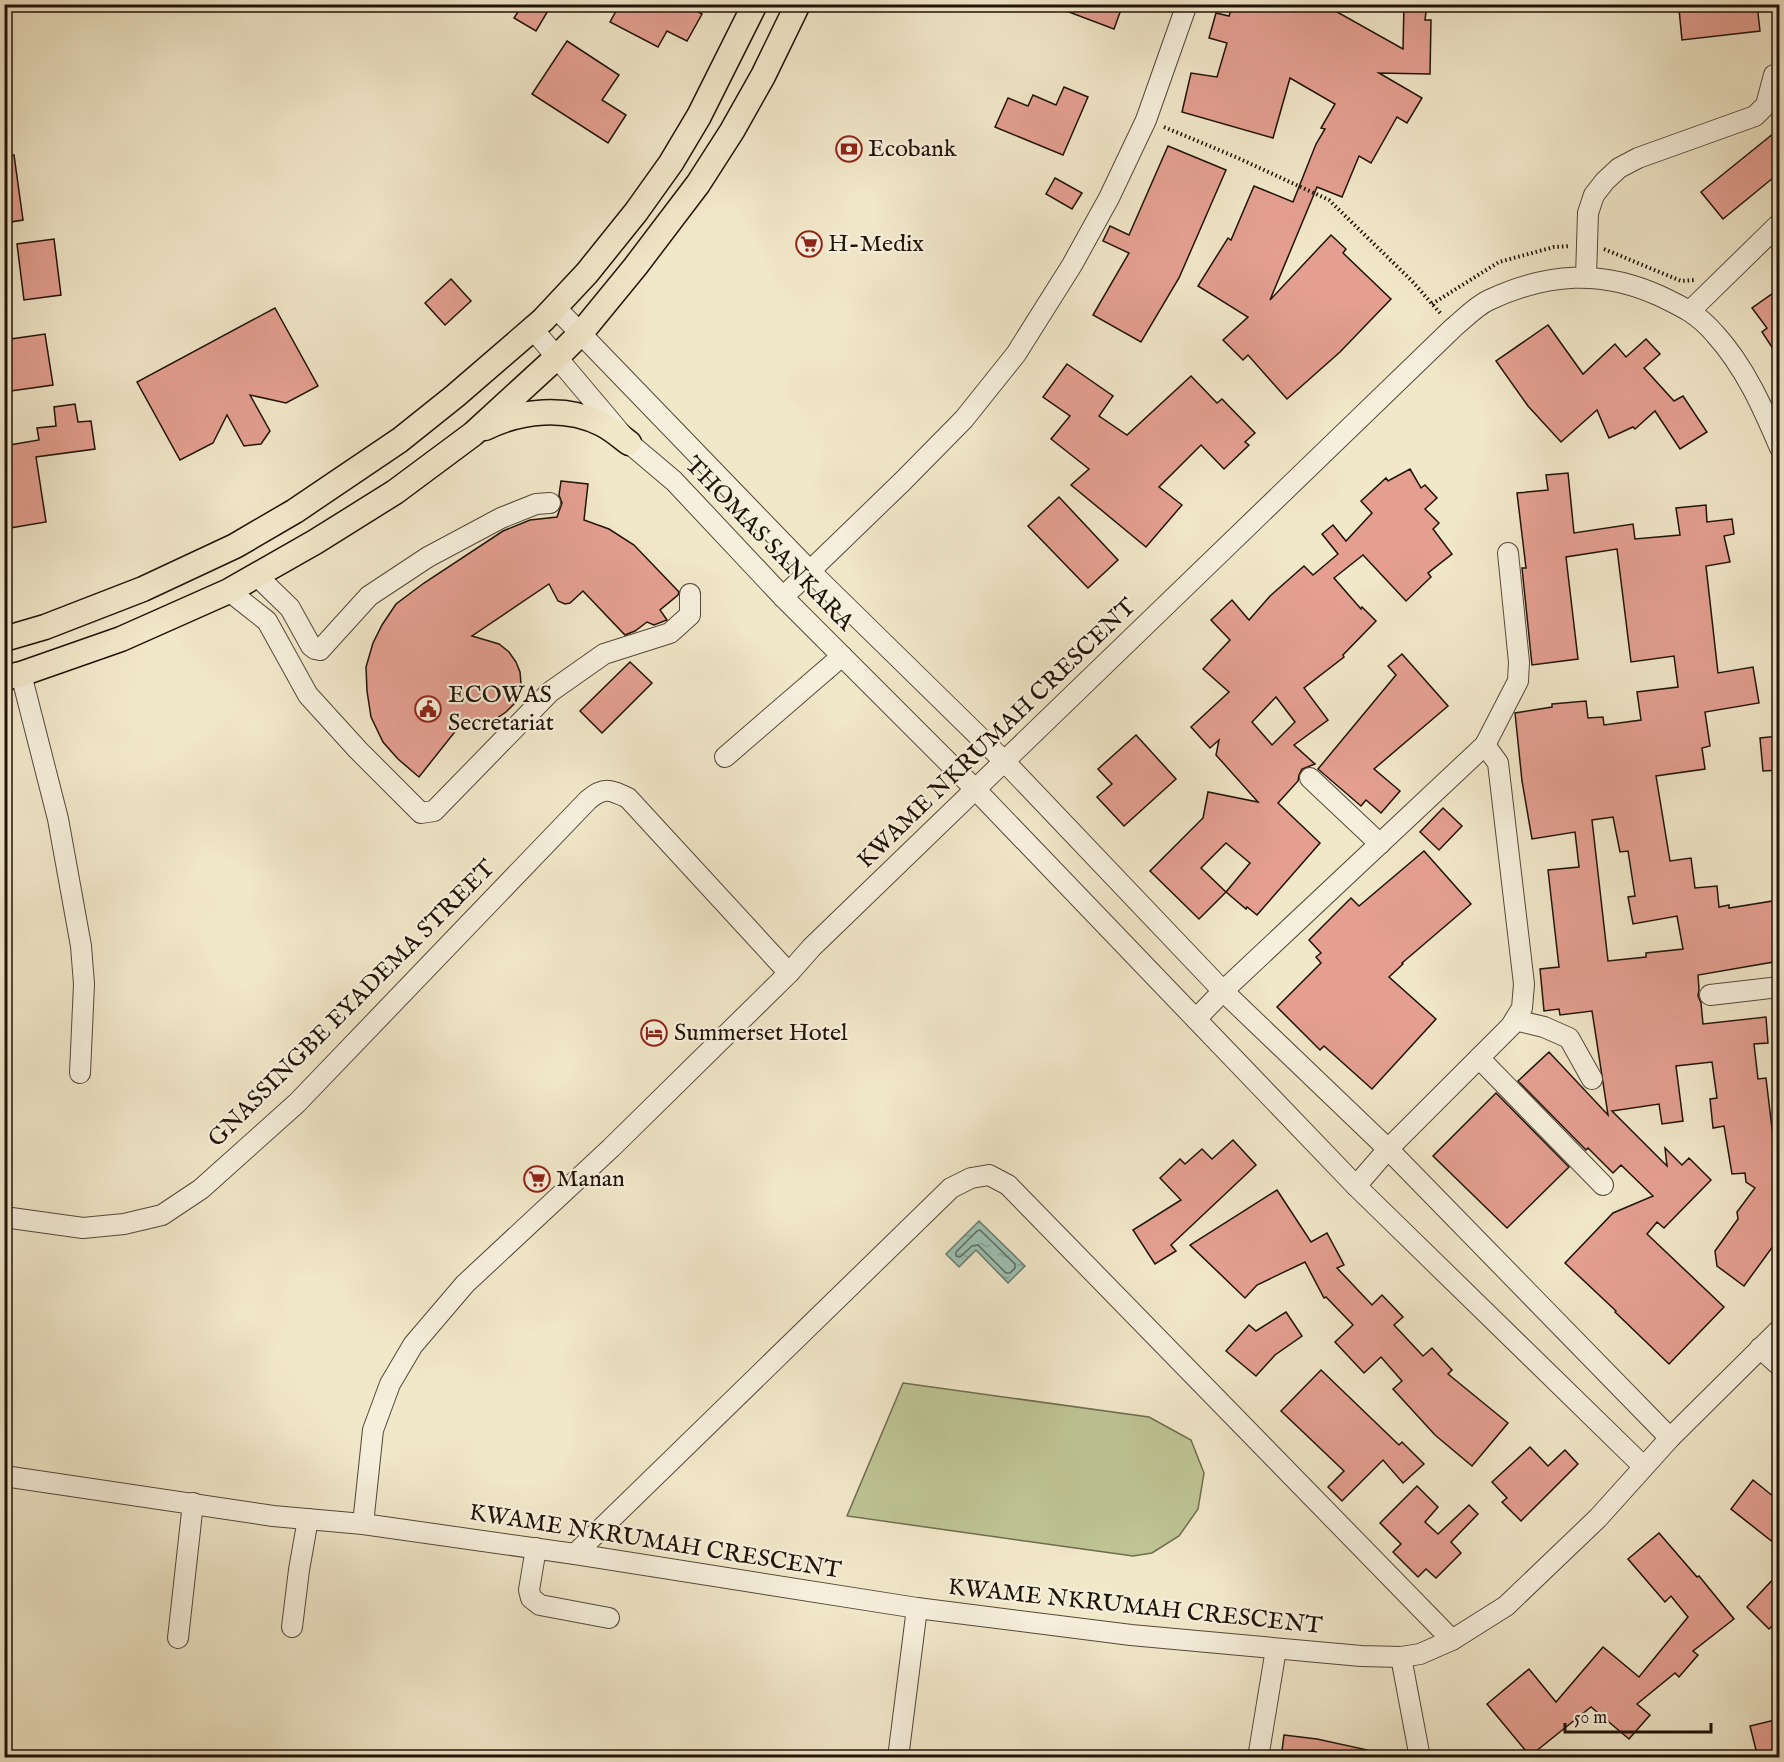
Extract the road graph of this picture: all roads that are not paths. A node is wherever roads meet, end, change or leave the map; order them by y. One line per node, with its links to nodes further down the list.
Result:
1 (755, 4): 7 (main road)
2 (798, 4): 10 (main road)
3 (1188, 4): 18 (street)
4 (1774, 75): 6 (street)
5 (1779, 223): 8 (street)
6 (1587, 277): 8 (street, KWAME NKRUMAH CRESCENT); 28 (street, KWAME NKRUMAH CRESCENT)
7 (555, 307): 9 (main road); 10 (street)
8 (1691, 310): 12 (street, KWAME NKRUMAH CRESCENT)
9 (532, 328): 11 (street, THOMAS SANKARA); 23 (main road)
10 (581, 333): 11 (main road); 18 (street)
11 (557, 357): 13 (main road); 14 (street, THOMAS SANKARA)
12 (1775, 423): 15 (street, KWAME NKRUMAH CRESCENT)
13 (472, 435): 14 (main road); 19 (main road)
14 (629, 443): 22 (street, THOMAS SANKARA)
15 (1779, 448)
16 (550, 503): 19 (street)
17 (1508, 553): 26 (street)
18 (810, 571): 22 (street); 28 (street)
19 (256, 575): 20 (main road)
20 (229, 591): 21 (street); 25 (main road)
21 (690, 594)
22 (783, 597): 24 (street, THOMAS SANKARA)
23 (4, 639)
24 (842, 656): 27 (street); 30 (street, THOMAS SANKARA)
25 (13, 676): 39 (street)
26 (1485, 745): 31 (street); 37 (street)
27 (725, 757)
28 (1005, 762): 30 (street, KWAME NKRUMAH CRESCENT); 34 (street)
29 (1310, 778): 31 (street)
30 (976, 789): 32 (street, KWAME NKRUMAH CRESCENT); 36 (street, THOMAS SANKARA)
31 (1380, 844): 34 (street)
32 (789, 973): 44 (street, GNASSINGBE EYADEMA STREET); 53 (street, KWAME NKRUMAH CRESCENT)
33 (1779, 987): 35 (street)
34 (1223, 991): 36 (street); 41 (street)
35 (1710, 995)
36 (1196, 1019): 43 (street, THOMAS SANKARA)
37 (1515, 1020): 38 (street); 40 (street)
38 (1479, 1058): 41 (street); 42 (street)
39 (80, 1073)
40 (1592, 1078)
41 (1388, 1149): 43 (street); 48 (street)
42 (1603, 1185)
43 (1356, 1186): 49 (street, THOMAS SANKARA)
44 (4, 1217)
45 (1779, 1329): 46 (street, KWAME NKRUMAH CRESCENT)
46 (1760, 1348): 47 (street); 48 (street, KWAME NKRUMAH CRESCENT)
47 (1779, 1366)
48 (1670, 1438): 49 (street, KWAME NKRUMAH CRESCENT)
49 (1643, 1466): 60 (street, KWAME NKRUMAH CRESCENT)
50 (4, 1476): 51 (street, KWAME NKRUMAH CRESCENT)
51 (193, 1503): 52 (street, KWAME NKRUMAH CRESCENT); 59 (street)
52 (308, 1519): 53 (street, KWAME NKRUMAH CRESCENT); 58 (street)
53 (363, 1524): 54 (street, KWAME NKRUMAH CRESCENT)
54 (536, 1548): 55 (street, KWAME NKRUMAH CRESCENT); 57 (street)
55 (575, 1554): 56 (street, KWAME NKRUMAH CRESCENT); 60 (street)
56 (917, 1608): 61 (street, KWAME NKRUMAH CRESCENT); 63 (street)
57 (609, 1618)
58 (292, 1627)
59 (178, 1638)
60 (1452, 1640): 62 (street, KWAME NKRUMAH CRESCENT)
61 (1276, 1649): 62 (street, KWAME NKRUMAH CRESCENT); 64 (street)
62 (1401, 1657): 65 (street)
63 (898, 1758)
64 (1258, 1758)
65 (1420, 1758)

